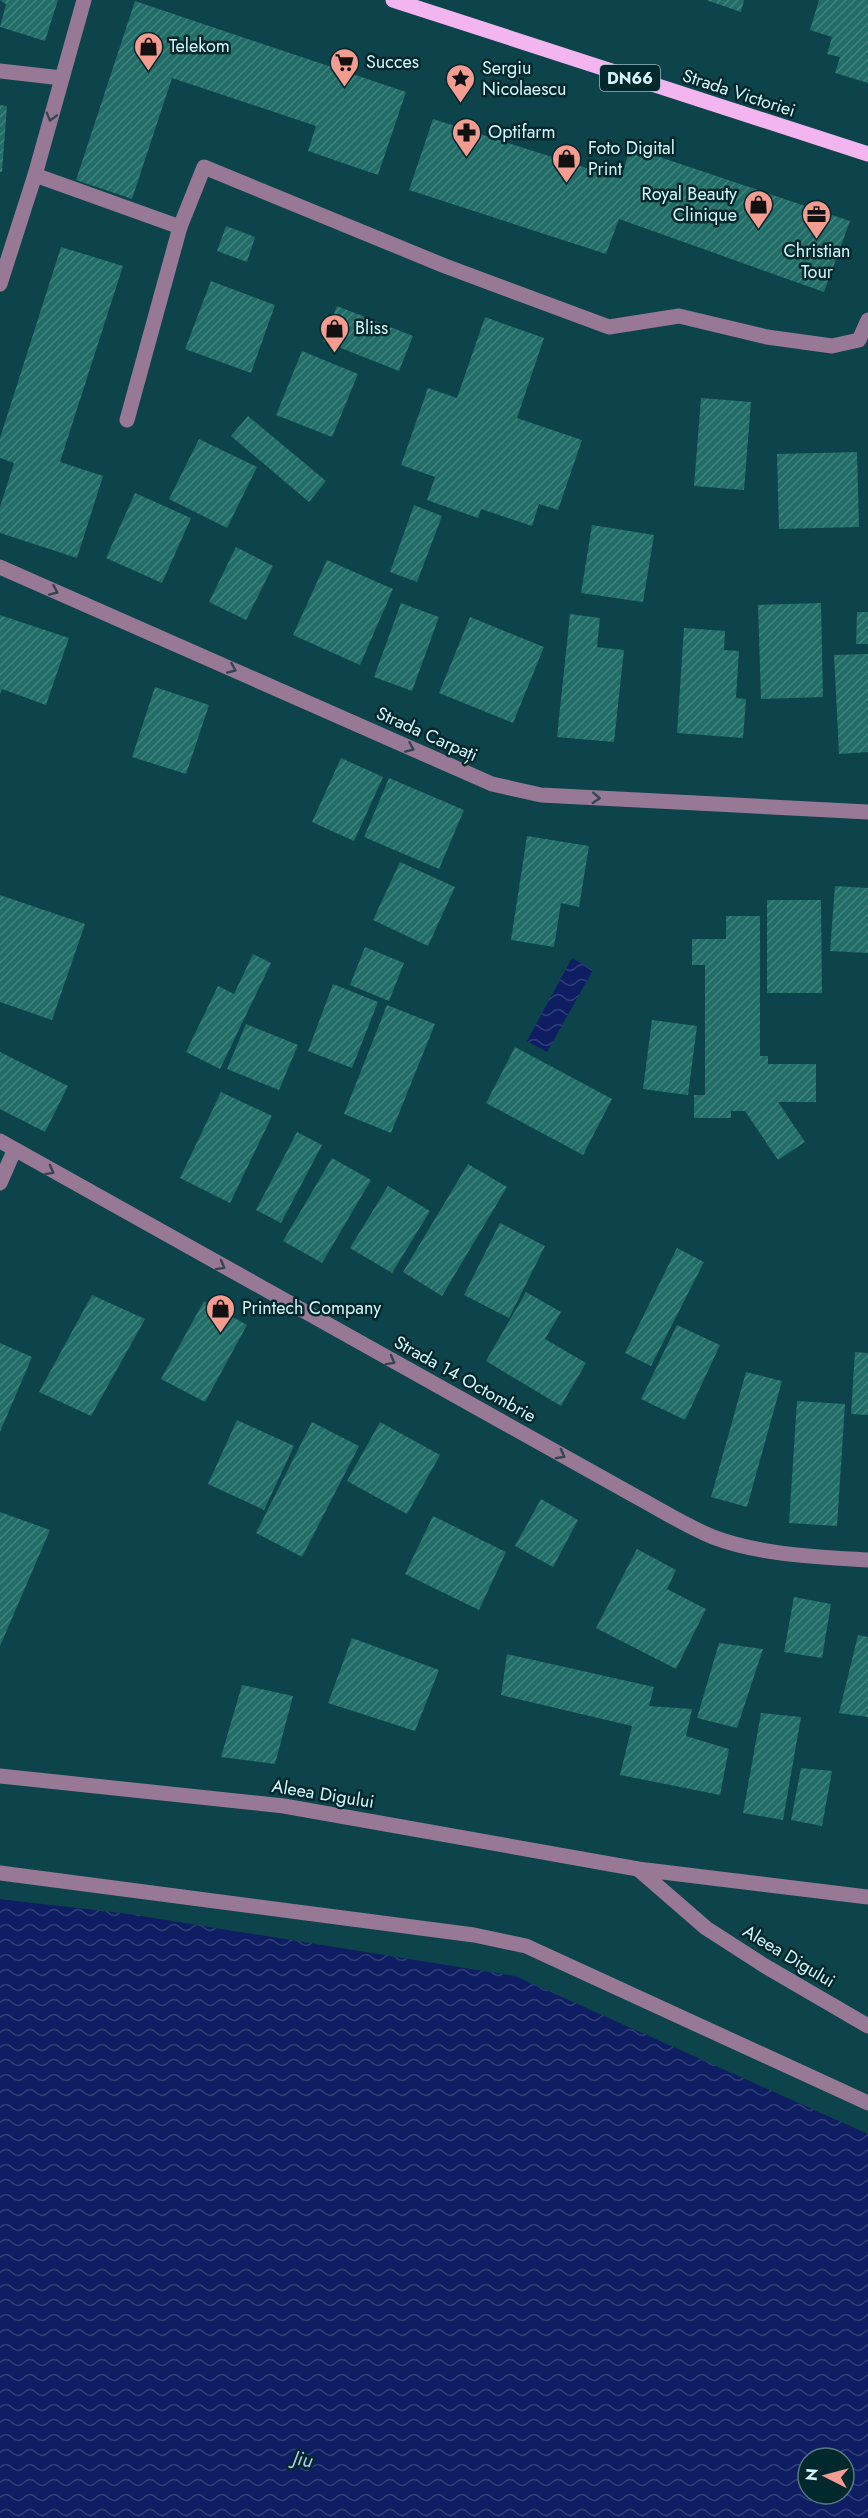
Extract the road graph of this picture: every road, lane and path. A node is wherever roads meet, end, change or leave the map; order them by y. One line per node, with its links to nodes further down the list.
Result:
1 (84, 0): 4 (street)
2 (393, 0): 5 (main road, Strada Victoriei / DN66)
3 (0, 71): 4 (street)
4 (62, 78): 6 (street, one-way to 6)
5 (868, 154)
6 (35, 175): 7 (street); 8 (street)
7 (180, 227): 9 (street); 10 (street)
8 (0, 284)
9 (868, 320)
10 (127, 420)
11 (0, 567): 12 (street, Strada Carpați, one-way to 12)
12 (868, 812)
13 (0, 1141): 14 (street, Strada 14 Octombrie)
14 (14, 1151): 15 (street); 16 (street, Strada 14 Octombrie, one-way to 16)
15 (0, 1183)
16 (868, 1560)
17 (0, 1776): 18 (street, Aleea Digului)
18 (638, 1869): 20 (street, Aleea Digului); 21 (street, Aleea Digului)
19 (0, 1873): 22 (street)
20 (868, 1897)
21 (868, 2026)
22 (868, 2103)

